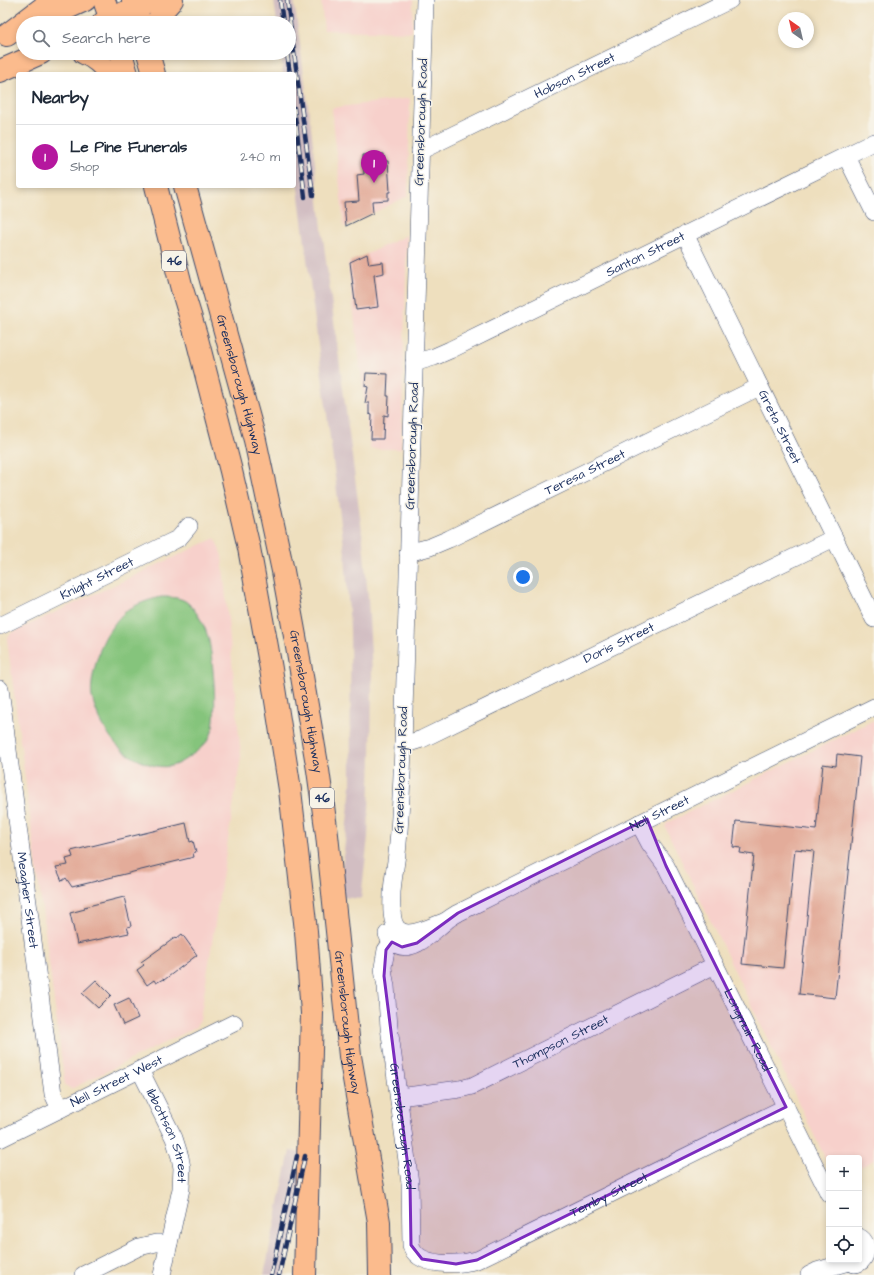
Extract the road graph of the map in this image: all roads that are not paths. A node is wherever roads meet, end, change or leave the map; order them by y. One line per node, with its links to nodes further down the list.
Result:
1 (53, 0): 7 (main road)
2 (85, 0): 8 (main road)
3 (172, 0): 10 (main road)
4 (425, 0): 18 (street, Greensborough Road)
5 (730, 0): 18 (street, Hobson Street)
6 (140, 8): 9 (main road)
7 (33, 16)
8 (50, 16)
9 (108, 16)
10 (161, 16)
11 (25, 60): 14 (main road)
12 (98, 60): 15 (main road)
13 (122, 60): 16 (main road)
14 (0, 71)
15 (108, 72)
16 (125, 72)
17 (874, 142): 19 (street, Santon Street)
18 (420, 151): 24 (street, Greensborough Road)
19 (846, 156): 22 (street); 23 (street, Santon Street)
20 (157, 188): 51 (main road, 46)
21 (186, 188): 52 (main road, Greensborough Highway / 46)
22 (874, 212)
23 (685, 234): 24 (street, Santon Street); 25 (street, Greta Street)
24 (414, 363): 28 (street, Greensborough Road)
25 (759, 387): 27 (street, Greta Street); 28 (street, Teresa Street)
26 (189, 526): 30 (street, Knight Street)
27 (834, 538): 29 (street, Greta Street); 33 (street, Doris Street)
28 (408, 553): 33 (street, Greensborough Road)
29 (874, 619)
30 (0, 626)
31 (0, 689): 41 (street, Meagher Street)
32 (874, 707): 34 (street, Nell Street)
33 (403, 745): 35 (street, Greensborough Road)
34 (643, 821): 35 (street, Nell Street); 36 (street, Longmuir Road)
35 (397, 940): 39 (street, Greensborough Road)
36 (715, 965): 39 (street, Thompson Street); 40 (street, Longmuir Road)
37 (234, 1023): 38 (street, Nell Street West)
38 (140, 1070): 41 (street, Nell Street West); 44 (street, Ibbottson Street)
39 (399, 1097): 46 (street, Greensborough Road)
40 (786, 1107): 43 (street, Longmuir Road); 46 (street, Temby Street)
41 (60, 1110): 42 (street, Nell Street West)
42 (0, 1140)
43 (828, 1191)
44 (169, 1243): 49 (street); 50 (street, Ibbottson Street)
45 (864, 1256): 48 (street)
46 (427, 1260)
47 (827, 1263): 48 (street)
48 (813, 1273)
49 (83, 1275)
50 (162, 1275)
51 (304, 1275)
52 (380, 1275)

